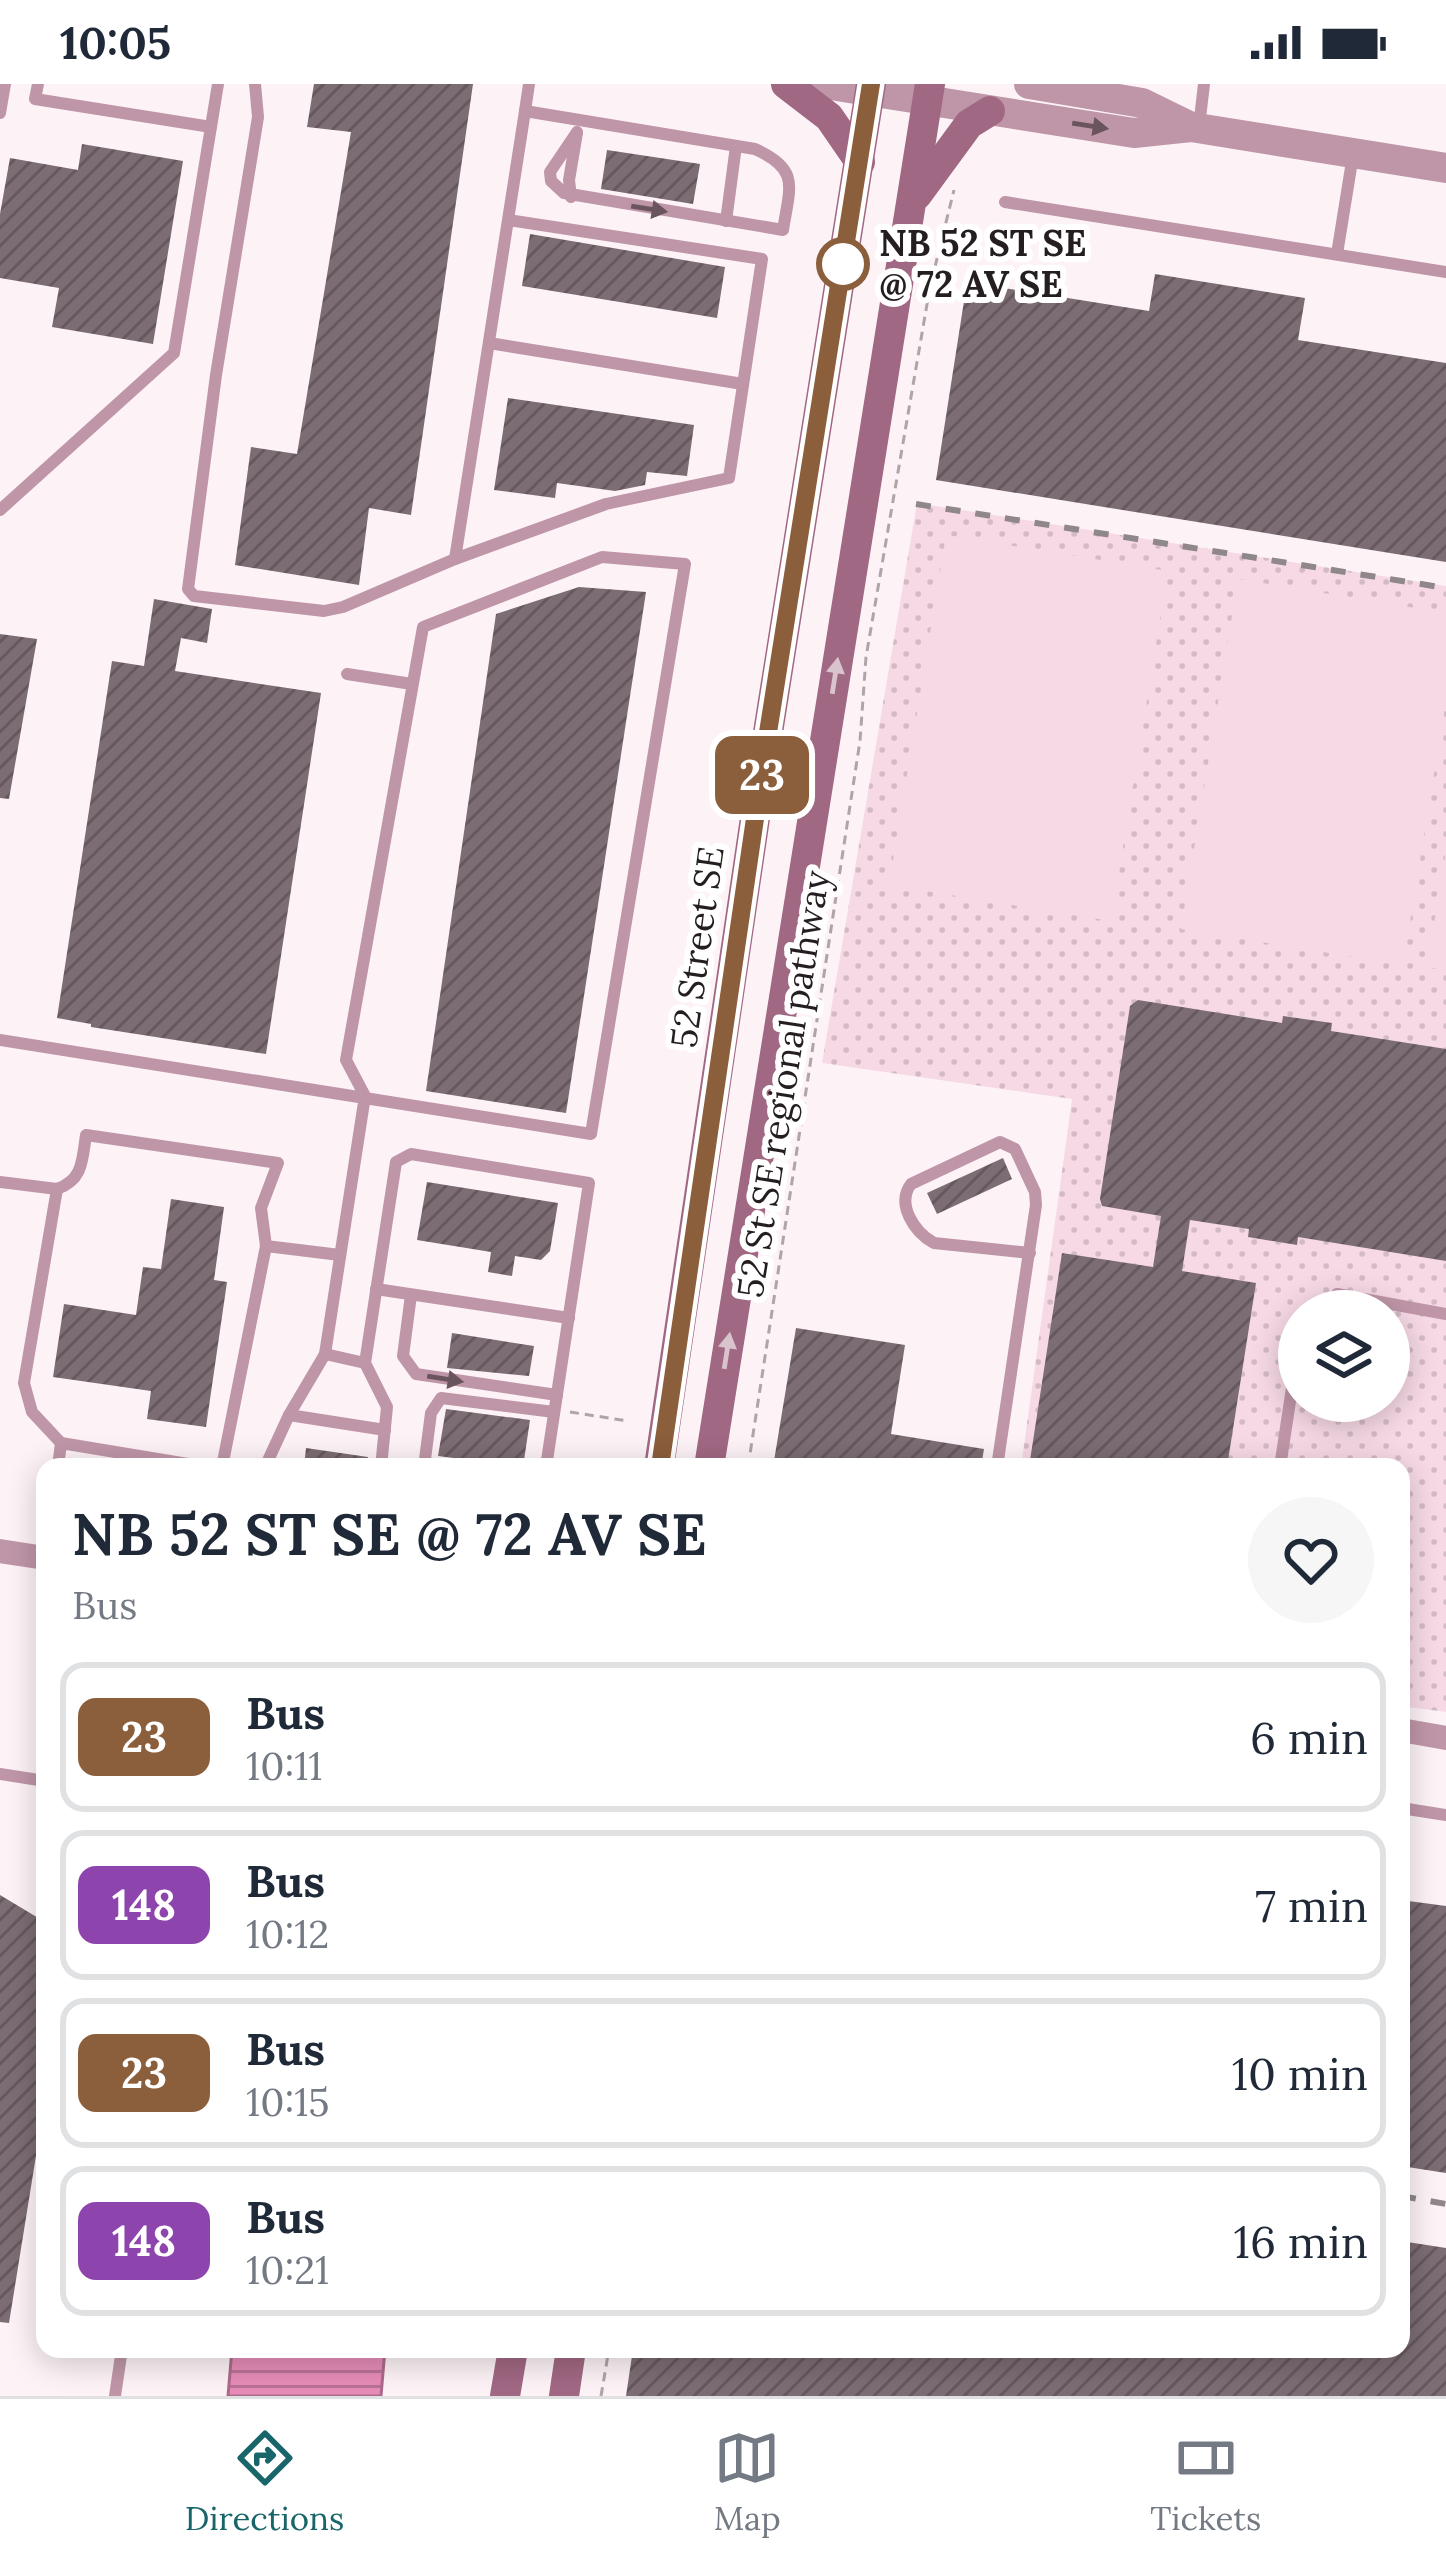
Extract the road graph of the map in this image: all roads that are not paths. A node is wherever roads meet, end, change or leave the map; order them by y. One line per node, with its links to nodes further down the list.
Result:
1 (5, 84): 14 (lane)
2 (38, 84): 16 (lane)
3 (218, 84): 16 (lane)
4 (255, 84): 32 (lane)
5 (530, 84): 12 (lane)
6 (786, 84): 20 (main road)
7 (824, 84): 10 (street)
8 (1030, 84): 17 (street)
9 (1204, 84): 17 (lane)
10 (870, 87): 11 (street); 20 (main road, 52 Street SE)
11 (928, 92): 13 (street); 24 (main road)
12 (525, 111): 15 (lane); 25 (lane)
13 (990, 111): 17 (street, one-way to 17); 24 (main road)
14 (0, 113)
15 (578, 126): 18 (lane); 22 (lane); 22 (lane)
16 (211, 127): 31 (lane)
17 (1195, 128): 19 (street)
18 (736, 146): 26 (lane); 26 (lane)
19 (1353, 153): 21 (street); 27 (lane)
20 (860, 162): 61 (main road, 52 Street SE)
21 (1446, 168)
22 (572, 197): 26 (lane, one-way to 26)
23 (1005, 202): 27 (lane)
24 (910, 205): 62 (main road, one-way to 24)
25 (508, 220): 29 (lane); 30 (lane)
26 (726, 221)
27 (1336, 254): 28 (lane)
28 (1446, 272)
29 (489, 343): 30 (lane); 32 (lane)
30 (743, 384): 32 (lane)
31 (0, 510)
32 (455, 559)
33 (347, 674): 34 (lane)
34 (412, 684): 36 (lane); 36 (lane)
35 (0, 1040): 36 (lane)
36 (365, 1096): 41 (lane)
37 (0, 1181): 38 (lane)
38 (57, 1189): 39 (lane); 53 (lane)
39 (266, 1246): 41 (lane); 56 (lane)
40 (1030, 1253): 40 (lane); 63 (lane)
41 (340, 1255): 47 (lane)
42 (376, 1289): 43 (lane); 46 (lane); 48 (lane)
43 (411, 1294): 46 (lane); 49 (lane, one-way to 49)
44 (1410, 1307): 45 (lane)
45 (1446, 1314)
46 (569, 1318): 49 (lane)
47 (325, 1354): 48 (lane); 50 (lane)
48 (365, 1363): 52 (lane)
49 (555, 1406): 59 (lane); 60 (lane)
50 (289, 1415): 52 (lane); 57 (lane)
51 (1287, 1422): 64 (lane)
52 (385, 1430): 58 (lane)
53 (61, 1443): 54 (lane); 55 (lane)
54 (59, 1458)
55 (152, 1458)
56 (224, 1458)
57 (269, 1458)
58 (382, 1458)
59 (425, 1458)
60 (547, 1458)
61 (660, 1458)
62 (710, 1458)
63 (998, 1458)
64 (1281, 1458)
65 (0, 1551): 66 (street)
66 (36, 1557)
67 (1410, 1732): 68 (street)
68 (1446, 1738)
69 (0, 1774): 70 (lane)
70 (36, 1779)
71 (1410, 1809): 72 (lane)
72 (1446, 1815)
73 (121, 2358): 76 (lane)
74 (512, 2358): 77 (main road)
75 (570, 2358): 78 (main road)
76 (115, 2396)
77 (506, 2396)
78 (564, 2396)

